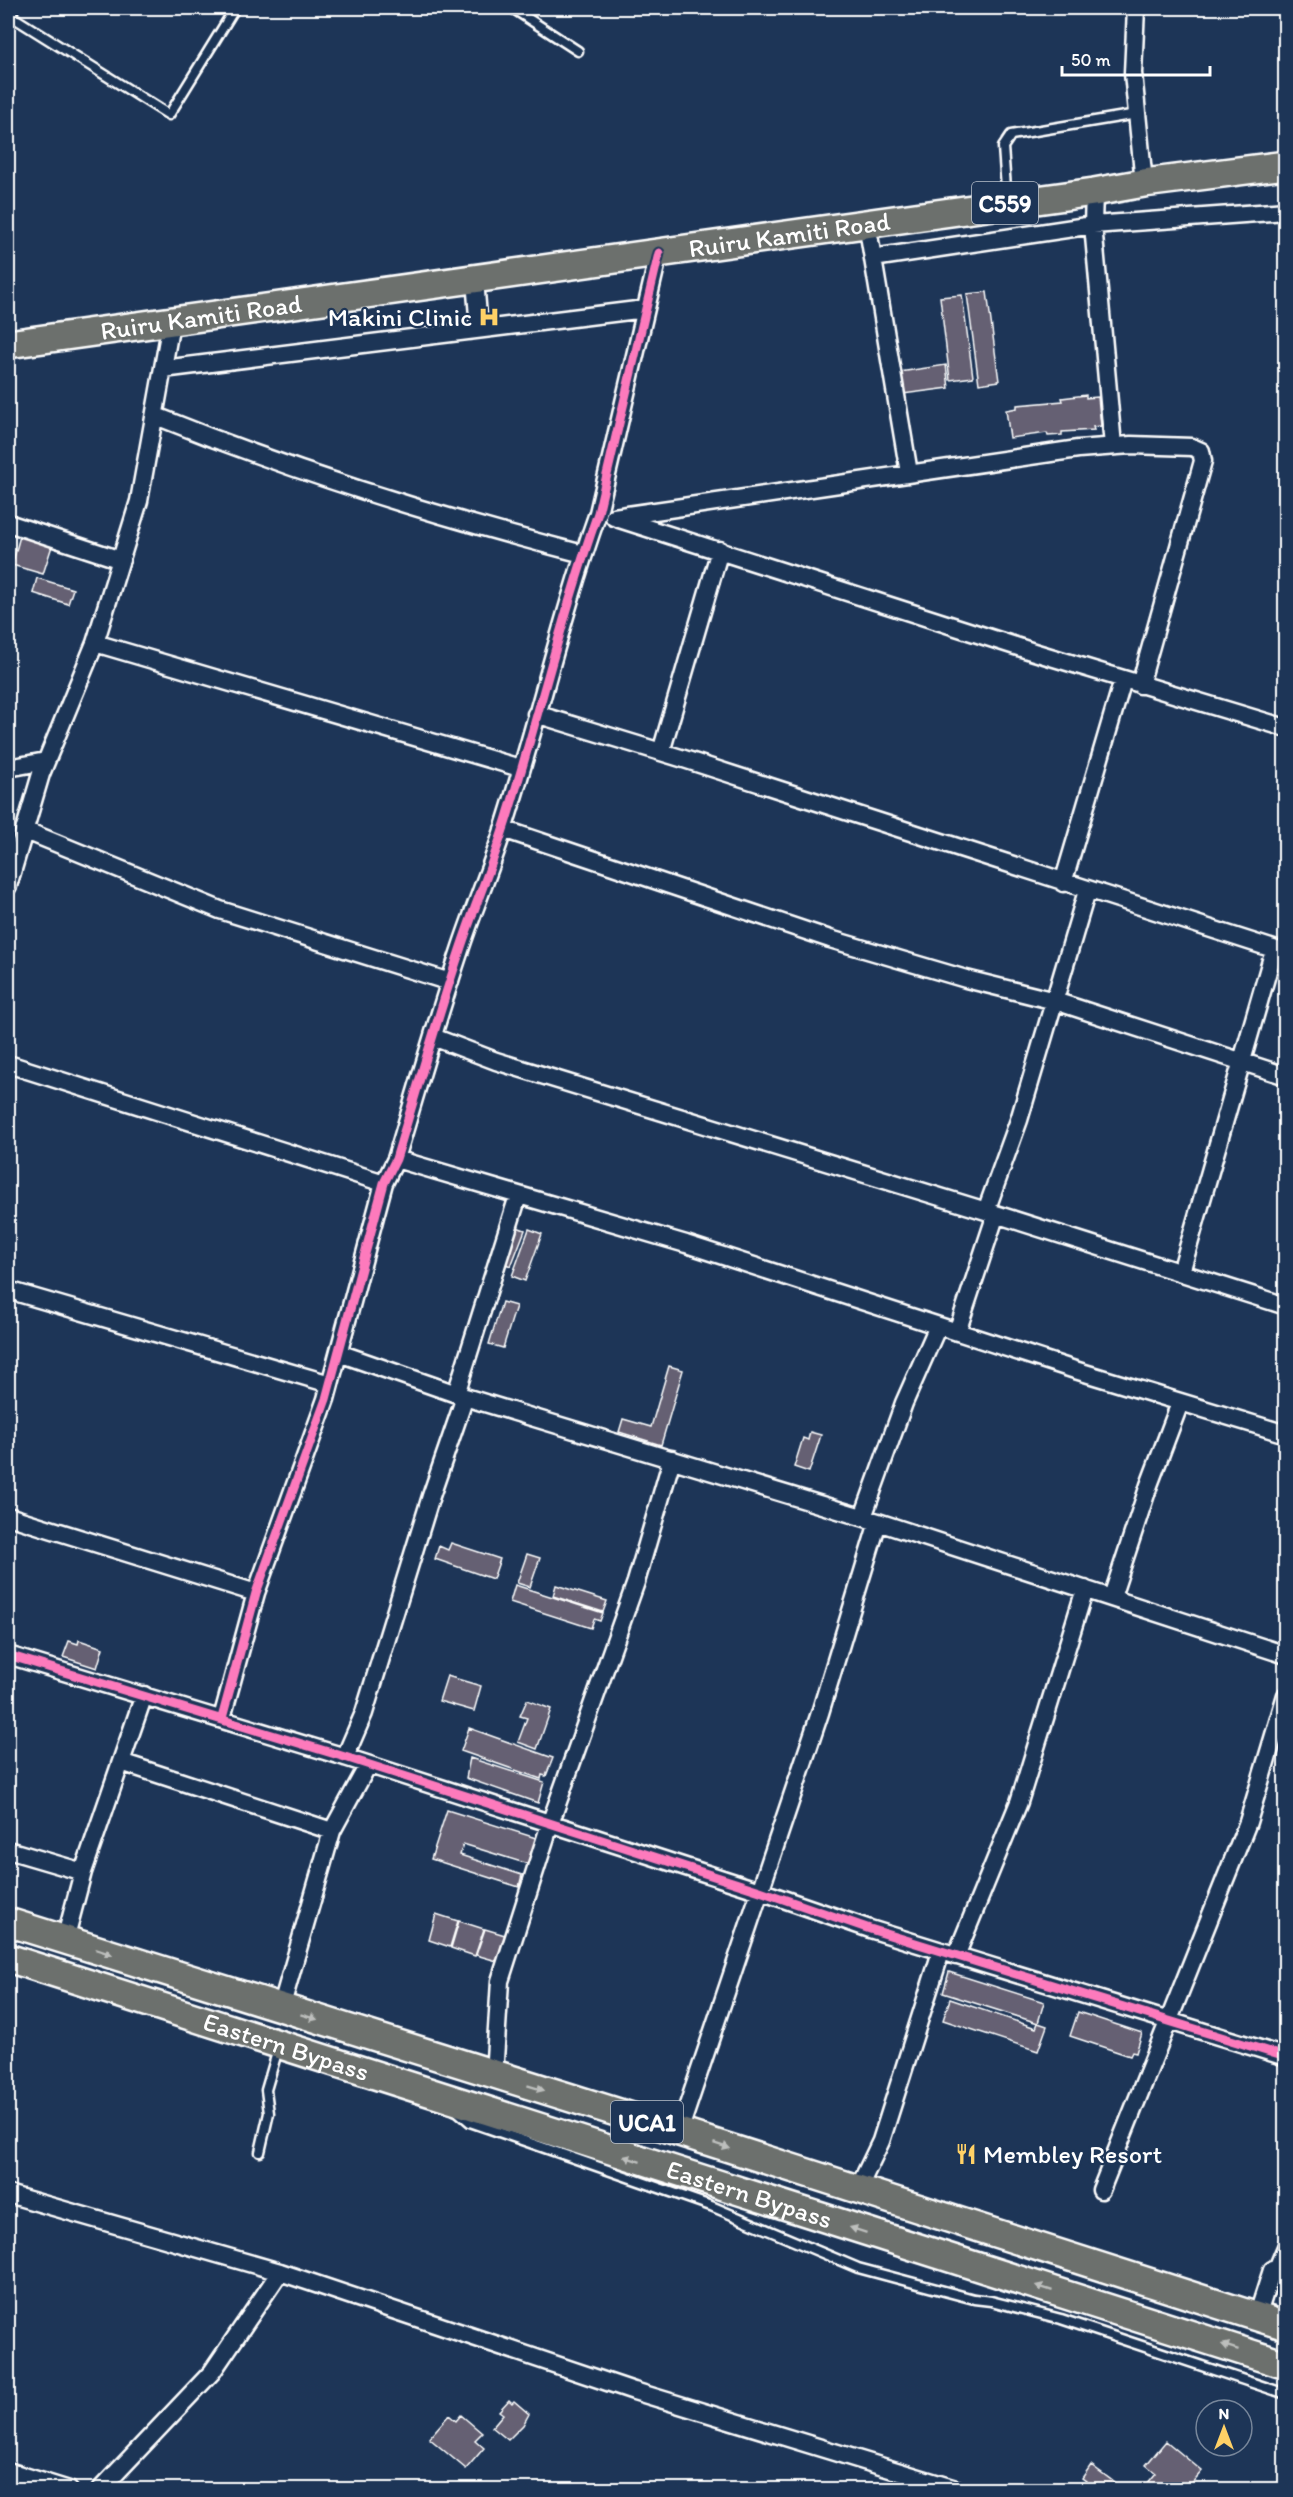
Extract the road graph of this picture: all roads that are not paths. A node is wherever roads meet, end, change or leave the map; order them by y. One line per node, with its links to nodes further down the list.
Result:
1 (10, 8): 5 (street)
2 (235, 8): 5 (lane)
3 (512, 8): 6 (lane)
4 (1136, 8): 7 (street)
5 (8, 13)
6 (578, 51)
7 (1137, 114): 9 (street); 11 (lane)
8 (1286, 165): 9 (main road, Ruiru Kamiti Road / C559)
9 (1144, 183): 10 (main road, Ruiru Kamiti Road / C559)
10 (1094, 192): 11 (main road, Ruiru Kamiti Road / C559); 14 (street)
11 (1007, 202): 13 (main road, Ruiru Kamiti Road / C559)
12 (1286, 211): 14 (street)
13 (867, 223): 15 (main road, Ruiru Kamiti Road / C559); 16 (street)
14 (1093, 225): 16 (street); 24 (street)
15 (659, 253): 17 (main road, Ruiru Kamiti Road / C559); 18 (street)
16 (873, 258): 25 (street)
17 (475, 280): 19 (main road, Ruiru Kamiti Road / C559); 20 (street)
18 (645, 309): 20 (street); 26 (street)
19 (171, 323): 21 (main road, Ruiru Kamiti Road / C559); 22 (street)
20 (479, 328): 22 (street)
21 (8, 344)
22 (163, 369): 23 (street)
23 (156, 416): 29 (street); 30 (street)
24 (1113, 446): 25 (street); 33 (street)
25 (909, 473): 26 (street)
26 (606, 515): 28 (street); 29 (street)
27 (8, 524): 30 (street)
28 (720, 550): 32 (street); 36 (street)
29 (583, 554): 34 (street)
30 (121, 560): 31 (street)
31 (95, 643): 37 (street); 39 (street)
32 (1123, 680): 33 (street); 42 (street)
33 (1140, 685): 35 (street)
34 (536, 714): 36 (street); 39 (street)
35 (1286, 728)
36 (661, 752): 42 (street)
37 (46, 760): 38 (street); 41 (street)
38 (8, 768)
39 (520, 768): 40 (street)
40 (503, 829): 46 (street); 47 (street)
41 (24, 830): 43 (street); 46 (street)
42 (1063, 883): 44 (street)
43 (8, 886)
44 (1087, 891): 45 (street); 47 (street)
45 (1280, 952): 49 (street)
46 (450, 982): 48 (street)
47 (1055, 1001): 49 (street); 55 (street)
48 (433, 1037): 52 (street); 55 (street)
49 (1242, 1061): 51 (street); 56 (street)
50 (8, 1064): 53 (street)
51 (1286, 1076)
52 (396, 1159): 53 (street); 54 (street)
53 (384, 1183): 61 (street)
54 (518, 1196): 59 (street); 63 (street)
55 (991, 1212): 56 (street); 60 (street)
56 (1180, 1272): 58 (street)
57 (8, 1290): 62 (street)
58 (1286, 1306)
59 (938, 1326): 60 (street); 68 (street)
60 (957, 1332): 64 (street)
61 (339, 1353): 62 (street); 63 (street)
62 (330, 1384): 70 (street)
63 (461, 1396): 66 (street); 77 (street)
64 (1180, 1403): 65 (street); 71 (street)
65 (1286, 1434)
66 (672, 1459): 68 (street); 80 (street)
67 (8, 1516): 70 (street)
68 (870, 1520): 69 (street); 84 (street)
69 (1085, 1589): 71 (street); 87 (street)
70 (256, 1593): 76 (street)
71 (1112, 1597): 73 (street)
72 (8, 1654): 74 (street)
73 (1286, 1655)
74 (144, 1695): 76 (street); 78 (street)
75 (1286, 1695): 90 (street)
76 (222, 1718): 77 (street)
77 (345, 1757): 79 (street)
78 (121, 1762): 81 (street); 83 (street)
79 (368, 1765): 80 (street); 81 (street)
80 (550, 1824): 84 (street); 93 (street)
81 (332, 1831): 89 (street)
82 (8, 1850): 83 (street)
83 (83, 1872): 86 (street)
84 (760, 1891): 87 (street); 95 (street)
85 (8, 1922): 86 (main road, Eastern Bypass / UCA1)
86 (65, 1940): 89 (main road, Eastern Bypass / UCA1, one-way to 89)
87 (949, 1954): 90 (street); 97 (street)
88 (8, 1958): 91 (main road, Eastern Bypass)
89 (281, 2008): 93 (main road, Eastern Bypass / UCA1, one-way to 93)
90 (1167, 2020): 92 (street); 98 (street)
91 (279, 2046): 94 (main road, Eastern Bypass); 96 (lane)
92 (1286, 2056)
93 (494, 2075): 95 (main road, Eastern Bypass / UCA1, one-way to 95)
94 (442, 2098): 105 (main road, Eastern Bypass, one-way to 94); 106 (lane)
95 (679, 2132): 97 (main road, Eastern Bypass / UCA1, one-way to 97)
96 (260, 2152)
97 (858, 2189): 103 (main road, Eastern Bypass / UCA1)
98 (1101, 2190)
99 (8, 2194): 102 (street)
100 (1286, 2237): 101 (lane)
101 (1279, 2271): 103 (street)
102 (280, 2272): 109 (street); 110 (street)
103 (1257, 2317): 104 (main road, Eastern Bypass / UCA1)
104 (1286, 2326)
105 (1286, 2365)
106 (1286, 2394)
107 (8, 2471): 108 (street)
108 (69, 2490)
109 (100, 2490)
110 (959, 2490)

